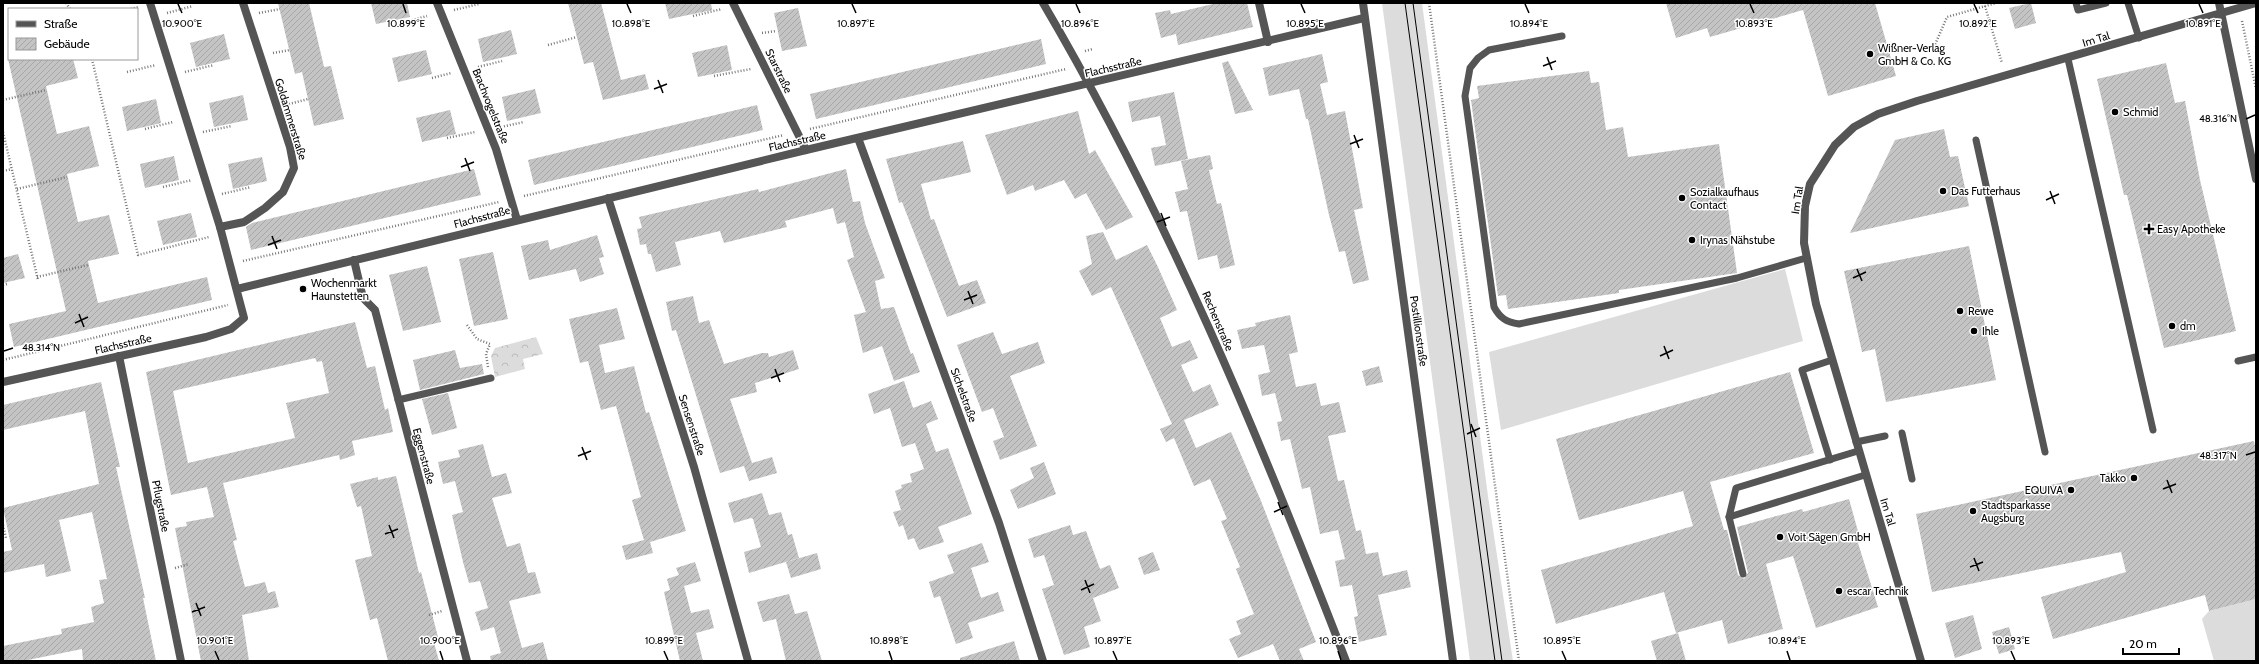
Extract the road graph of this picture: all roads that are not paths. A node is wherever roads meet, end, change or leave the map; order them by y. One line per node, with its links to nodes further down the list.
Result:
1 (150, 3): 26 (street)
2 (243, 3): 26 (street, Goldammerstraße)
3 (437, 3): 25 (street, Brachvogelstraße)
4 (1043, 3): 19 (street, Rechenstraße)
5 (1259, 3): 17 (street)
6 (1363, 3): 14 (street, Postillionstraße)
7 (2076, 3): 8 (lane)
8 (2106, 3)
9 (2128, 3): 16 (lane)
10 (2219, 3): 13 (street)
11 (2256, 3): 13 (street, Im Tal)
12 (734, 4): 22 (street, Starstraße)
13 (2221, 13): 16 (street, Im Tal); 23 (street)
14 (1364, 18): 17 (street, Flachsstraße); 53 (street, Postillionstraße)
15 (1562, 36): 27 (lane)
16 (2139, 38): 18 (street, Im Tal)
17 (1268, 42): 19 (street, Flachsstraße)
18 (2068, 59): 27 (street, Im Tal); 37 (lane)
19 (1091, 84): 20 (street, Flachsstraße); 52 (street, Rechenstraße)
20 (858, 138): 22 (street, Flachsstraße); 51 (street, Sichelstraße)
21 (1976, 140): 42 (lane)
22 (806, 150): 24 (street, Flachsstraße)
23 (2256, 179)
24 (608, 198): 25 (street, Flachsstraße); 50 (street, Sensenstraße)
25 (517, 220): 28 (street, Flachsstraße)
26 (221, 231): 29 (street)
27 (1806, 258): 32 (street, Im Tal)
28 (354, 260): 29 (street, Flachsstraße); 36 (street, Eggenstraße)
29 (237, 289): 30 (street, Flachsstraße)
30 (119, 356): 35 (street, Flachsstraße); 48 (street, Pflugstraße)
31 (2256, 357): 33 (lane)
32 (1832, 360): 40 (street, Im Tal); 43 (lane)
33 (2238, 361)
34 (491, 378): 36 (lane)
35 (3, 382)
36 (398, 400): 49 (street, Eggenstraße)
37 (2152, 430)
38 (1902, 433): 45 (lane)
39 (1885, 436): 40 (lane)
40 (1856, 442): 41 (street, Im Tal)
41 (1858, 451): 43 (lane); 44 (street, Im Tal)
42 (2045, 452)
43 (1830, 460): 46 (lane)
44 (1865, 475): 46 (lane); 54 (street, Im Tal)
45 (1912, 479)
46 (1729, 517): 47 (lane)
47 (1743, 574)
48 (180, 661)
49 (467, 661)
50 (748, 661)
51 (1043, 661)
52 (1346, 661)
53 (1453, 661)
54 (1921, 661)

